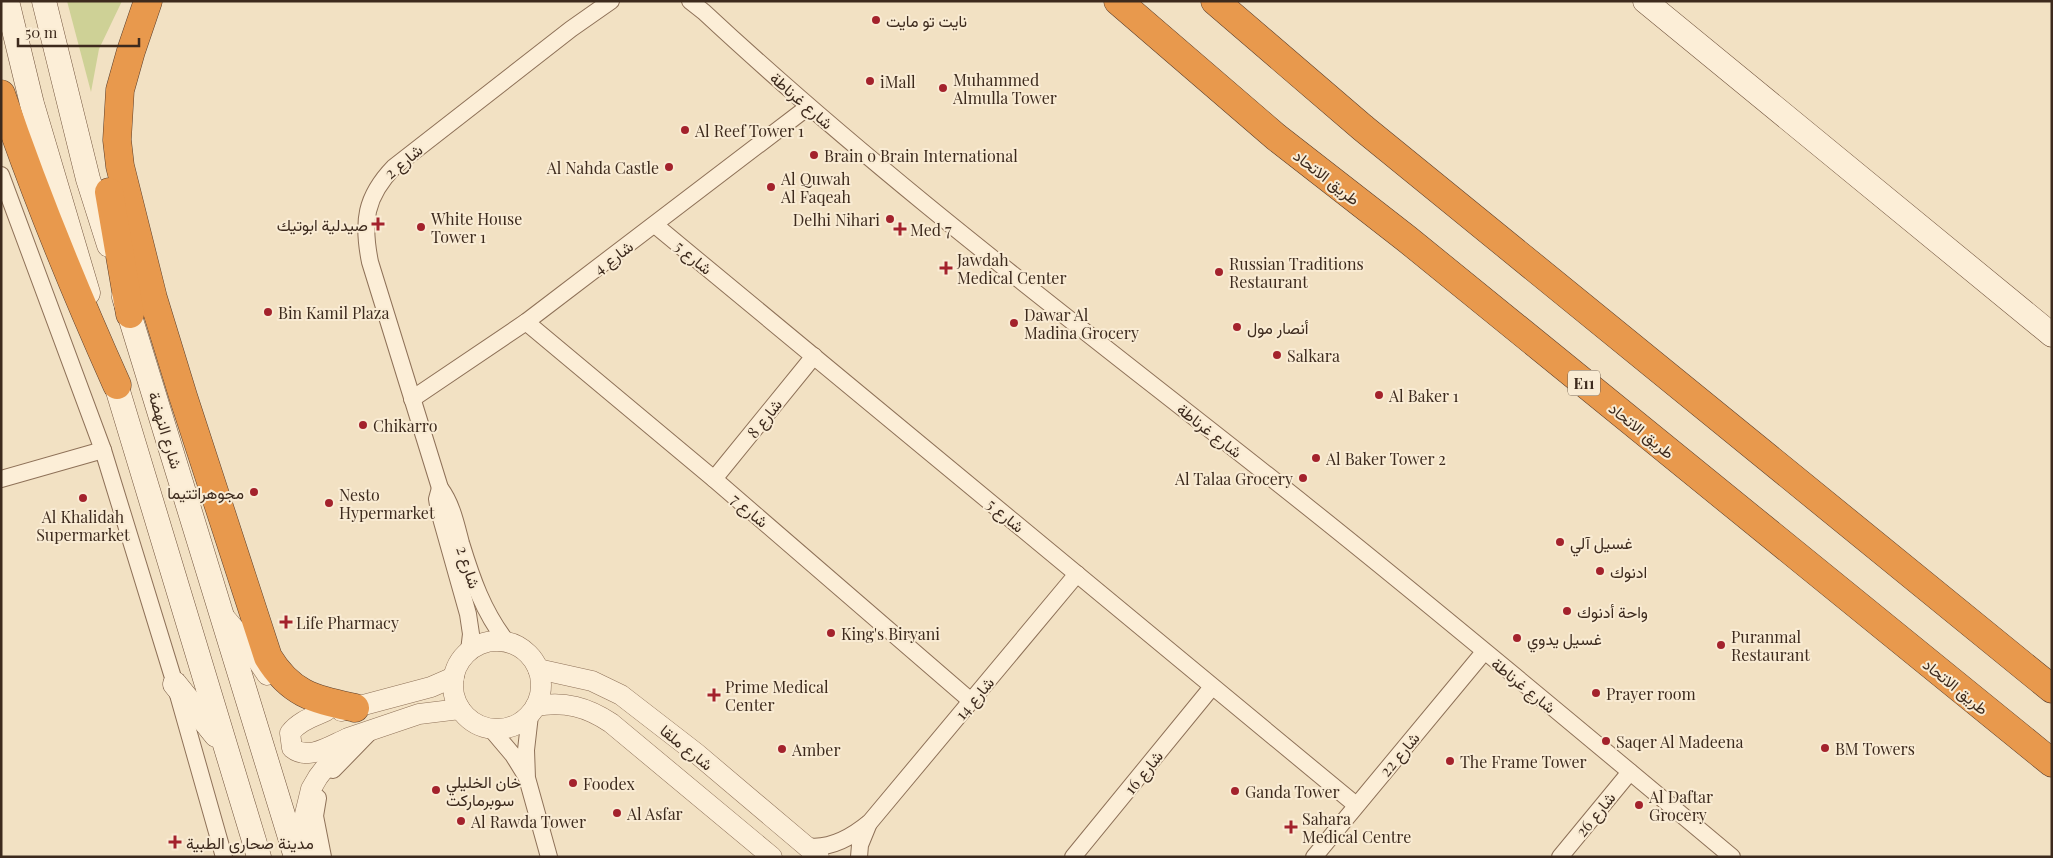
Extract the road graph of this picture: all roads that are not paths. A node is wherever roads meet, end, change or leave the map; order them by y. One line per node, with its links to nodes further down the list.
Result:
1 (7, 1): 18 (main road)
2 (44, 1): 14 (main road, شارع النهضة)
3 (138, 1): 14 (highway)
4 (148, 1): 35 (highway)
5 (610, 1): 19 (street, شارع 2)
6 (690, 1): 11 (street, شارع غرناطة)
7 (1118, 1): 44 (highway, طريق الاتحاد / E11)
8 (1215, 1): 33 (highway)
9 (1645, 1): 16 (main road)
10 (1, 94): 18 (highway)
11 (808, 107): 13 (street, شارع 4); 28 (street, شارع غرناطة)
12 (1, 175): 20 (street)
13 (655, 224): 15 (street, شارع 4); 17 (street, شارع 5)
14 (130, 314): 25 (main road, شارع النهضة)
15 (526, 322): 19 (street, شارع 4); 22 (street, شارع 7)
16 (2052, 335)
17 (814, 356): 22 (street, شارع 8); 24 (street, شارع 5)
18 (117, 385): 42 (main road)
19 (412, 399): 23 (street, شارع 2)
20 (103, 450): 21 (street); 31 (street)
21 (1, 479)
22 (714, 479): 34 (street, شارع 7)
23 (440, 488): 26 (street, شارع 2); 27 (street, شارع 2)
24 (1077, 574): 32 (street, شارع 5); 34 (street, شارع 14)
25 (222, 613): 37 (street); 53 (main road, شارع النهضة)
26 (506, 641): 27 (street); 29 (street)
27 (469, 651): 30 (street)
28 (1484, 652): 45 (street, شارع غرناطة); 47 (street, شارع 22)
29 (538, 668): 38 (street); 49 (street, شارع ملقا)
30 (454, 677): 35 (street); 36 (street)
31 (175, 684): 42 (main road); 51 (street)
32 (1212, 687): 47 (street, شارع 5); 59 (street, شارع 16)
33 (2052, 689)
34 (971, 701): 48 (street, شارع 14)
35 (356, 708): 37 (street)
36 (460, 709): 39 (street); 40 (street)
37 (326, 711): 41 (street)
38 (533, 711): 39 (street); 43 (street, شارع ملقا); 46 (street)
39 (491, 728): 46 (street)
40 (371, 731): 41 (street); 55 (street)
41 (348, 738): 54 (street)
42 (224, 745): 52 (main road)
43 (656, 762): 49 (street); 57 (street, شارع ملقا)
44 (2052, 763)
45 (1630, 772): 61 (street, شارع 26); 62 (street, شارع غرناطة)
46 (527, 778): 56 (street)
47 (1356, 805): 60 (street, شارع 22)
48 (870, 822): 50 (street, شارع 14); 58 (street, شارع 14)
49 (777, 823): 50 (street, شارع ملقا)
50 (812, 851)
51 (224, 857)
52 (258, 857)
53 (296, 857)
54 (313, 857)
55 (323, 857)
56 (549, 857)
57 (772, 857)
58 (859, 857)
59 (1073, 857)
60 (1314, 857)
61 (1560, 857)
62 (1732, 857)

